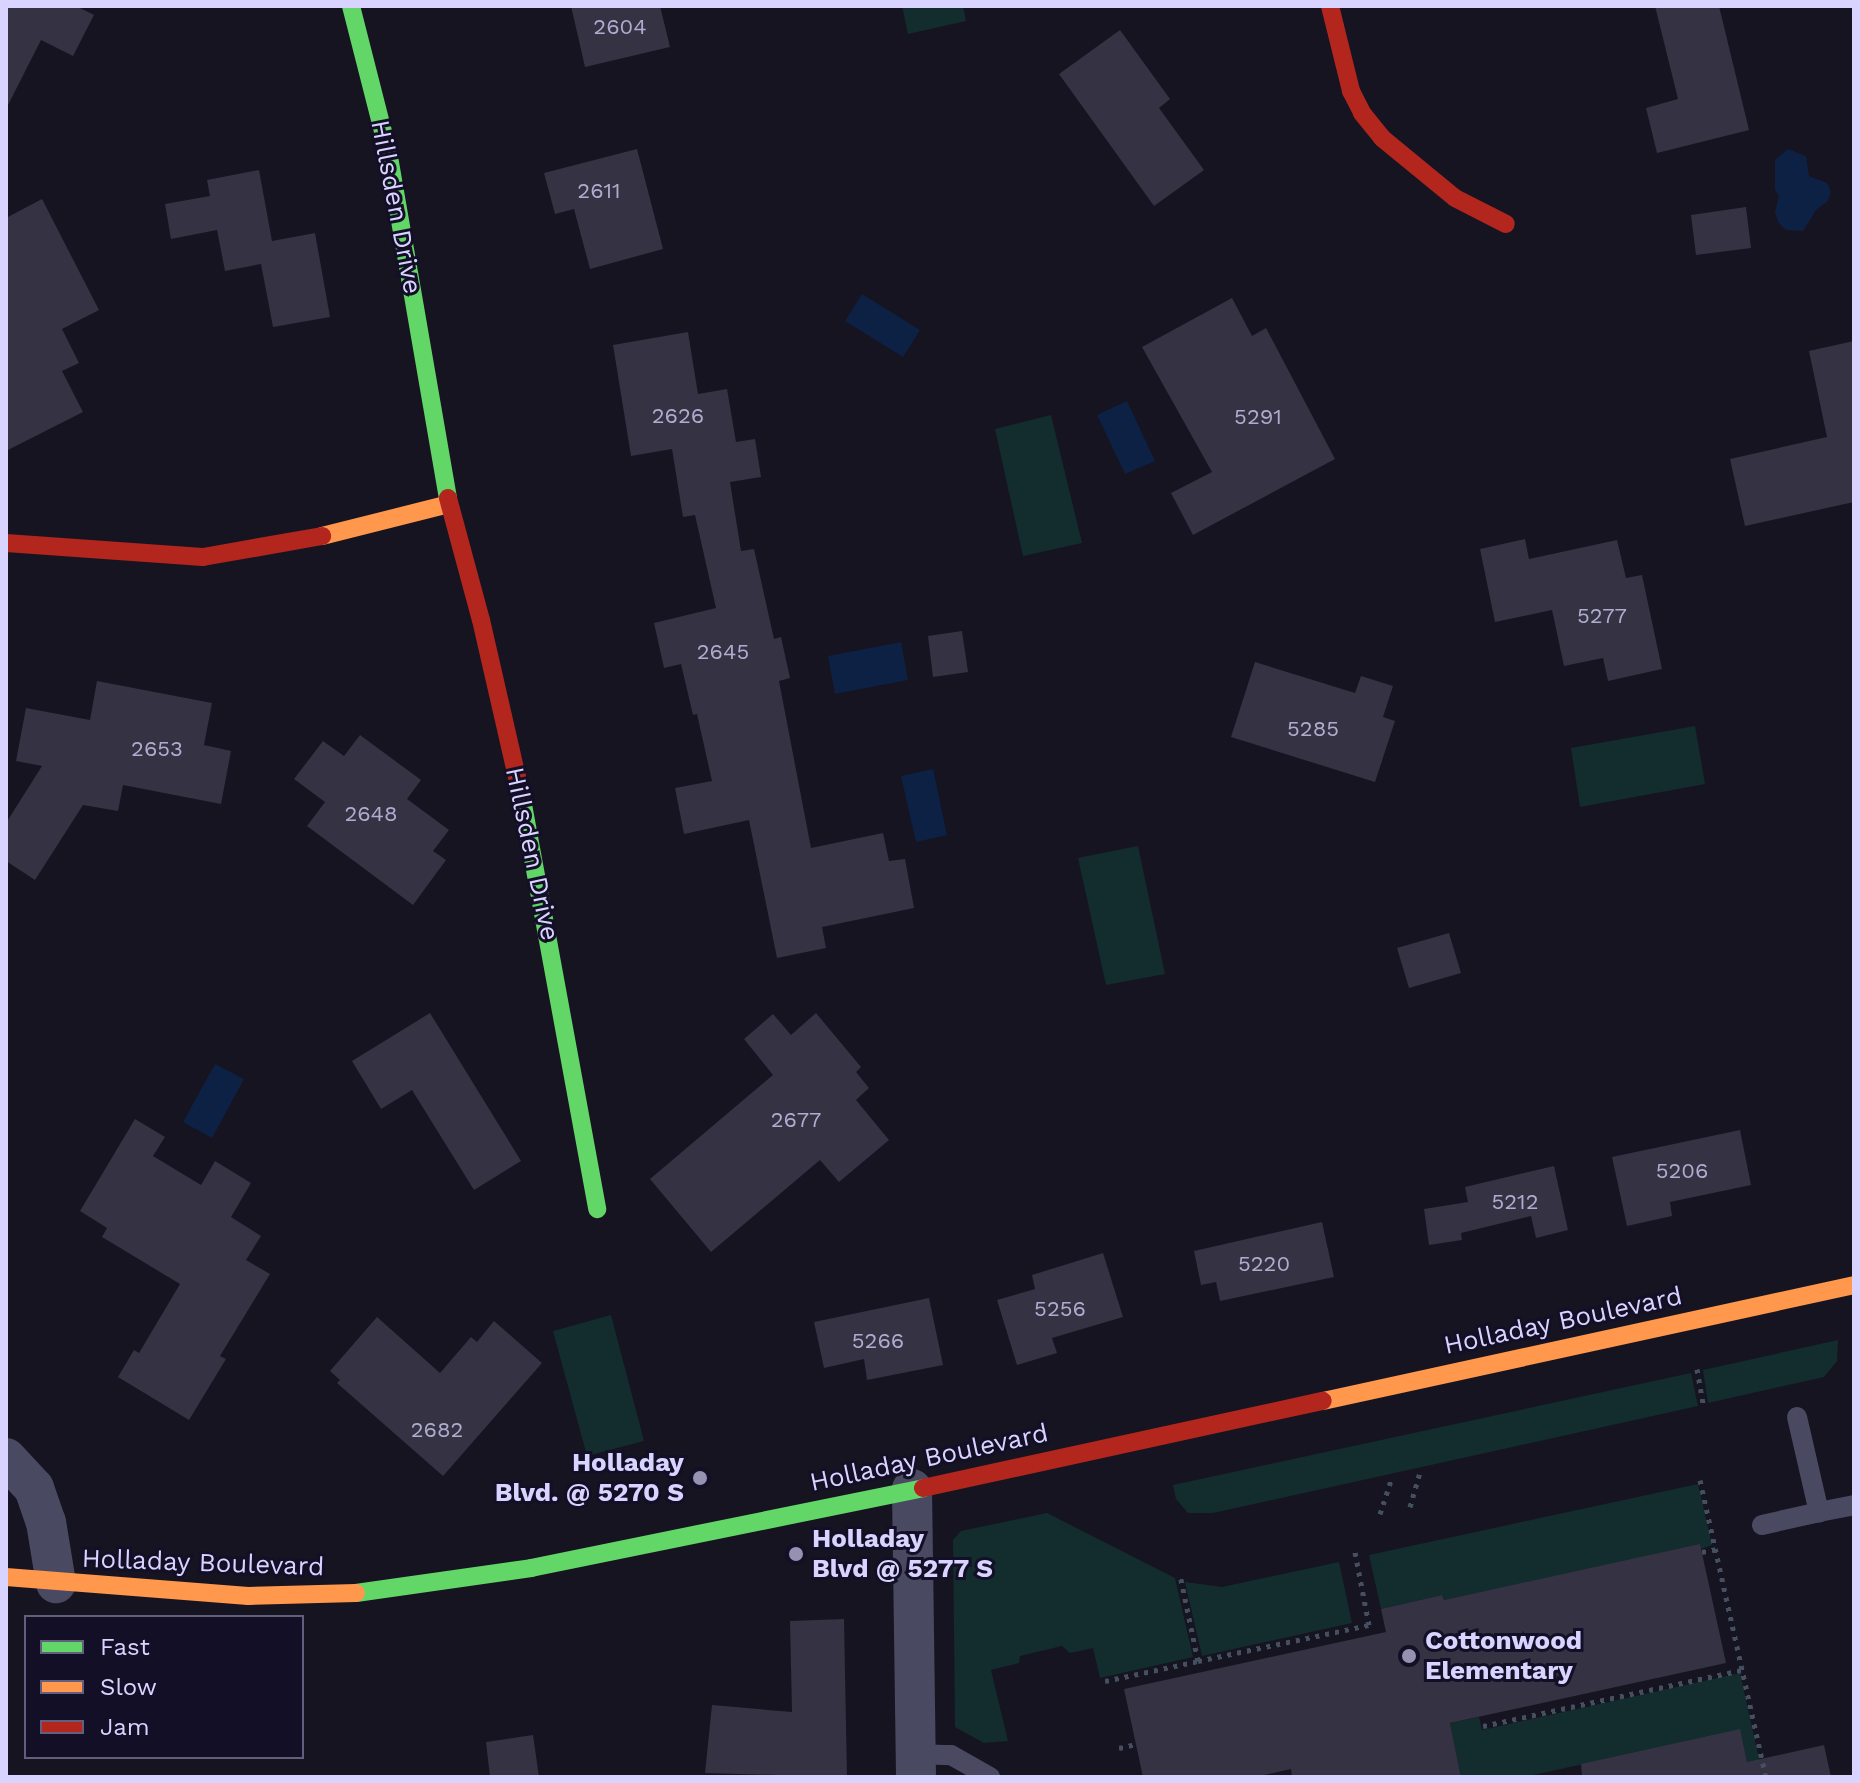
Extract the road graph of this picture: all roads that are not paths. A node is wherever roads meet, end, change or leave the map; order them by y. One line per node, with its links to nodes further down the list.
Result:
1 (351, 6): 4 (street, Hillsden Drive)
2 (1330, 6): 3 (street)
3 (1506, 224)
4 (449, 504): 5 (street); 6 (street, Hillsden Drive)
5 (6, 543)
6 (597, 1209)
7 (1854, 1285): 10 (street, Holladay Boulevard)
8 (1797, 1417): 12 (lane)
9 (6, 1458): 15 (street)
10 (912, 1489): 15 (street, Holladay Boulevard); 16 (street)
11 (1854, 1505): 12 (lane)
12 (1819, 1512): 13 (lane)
13 (1762, 1525)
14 (6, 1577): 15 (street, Holladay Boulevard)
15 (56, 1583)
16 (916, 1766): 17 (lane)
17 (990, 1777)

